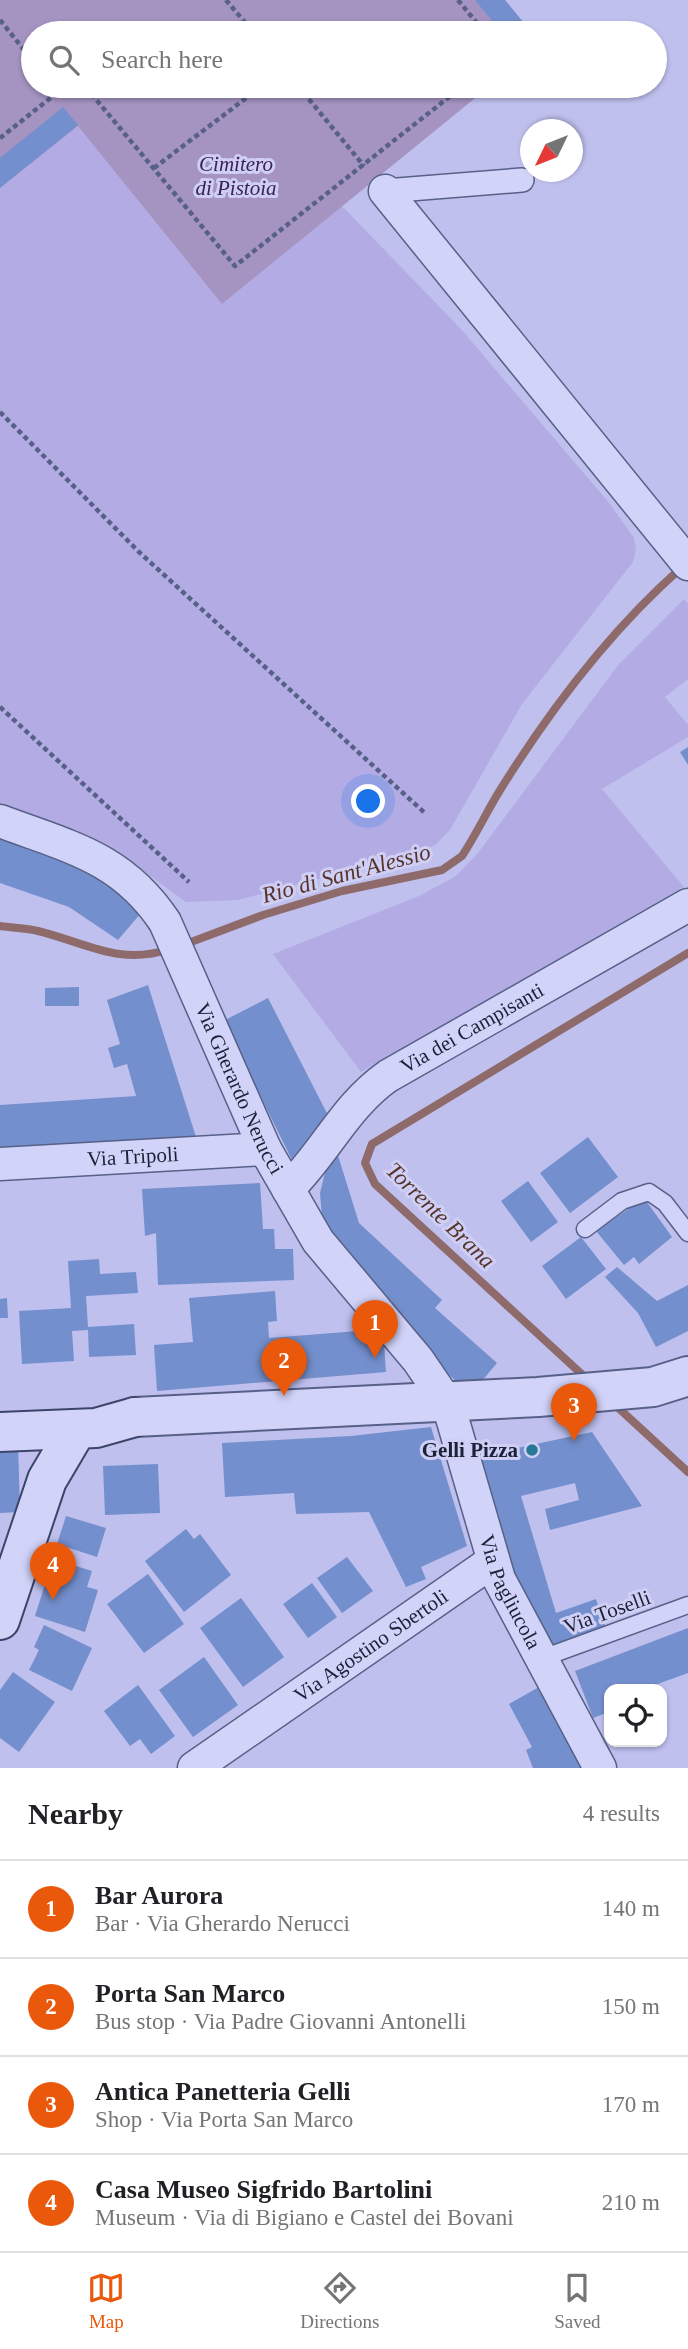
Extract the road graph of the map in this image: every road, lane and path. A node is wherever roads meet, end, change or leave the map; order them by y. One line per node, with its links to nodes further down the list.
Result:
1 (226, 0): 4 (path)
2 (458, 0): 5 (path)
3 (0, 20): 6 (path)
4 (244, 21)
5 (475, 21)
6 (21, 46)
7 (50, 98): 12 (path)
8 (95, 98): 14 (path)
9 (246, 98): 14 (path)
10 (308, 98): 13 (path)
11 (448, 98): 13 (path)
12 (0, 138)
13 (363, 165): 14 (path); 16 (path)
14 (154, 168)
15 (520, 180): 16 (street)
16 (385, 191): 18 (street)
17 (0, 412): 20 (path)
18 (688, 564)
19 (0, 707): 22 (path)
20 (426, 814)
21 (0, 821): 24 (street, Via Gherardo Nerucci)
22 (189, 882)
23 (688, 905): 26 (street, Via dei Campisanti)
24 (265, 1149): 25 (street, Via Tripoli); 26 (street, Via Gherardo Nerucci)
25 (0, 1164)
26 (288, 1189): 30 (street, Via Gherardo Nerucci)
27 (585, 1229): 28 (lane)
28 (688, 1233)
29 (670, 1381): 30 (street)
30 (448, 1404): 32 (street); 35 (street, Via Pagliucola)
31 (0, 1414): 32 (street)
32 (135, 1417): 33 (street)
33 (77, 1429): 34 (street); 37 (street)
34 (0, 1432)
35 (493, 1561): 38 (street, Via Pagliucola); 39 (street, Via Agostino Sbertoli)
36 (688, 1605): 38 (lane, Via Toselli)
37 (0, 1620)
38 (540, 1658): 40 (street, Via Pagliucola)
39 (194, 1768)
40 (600, 1768)

